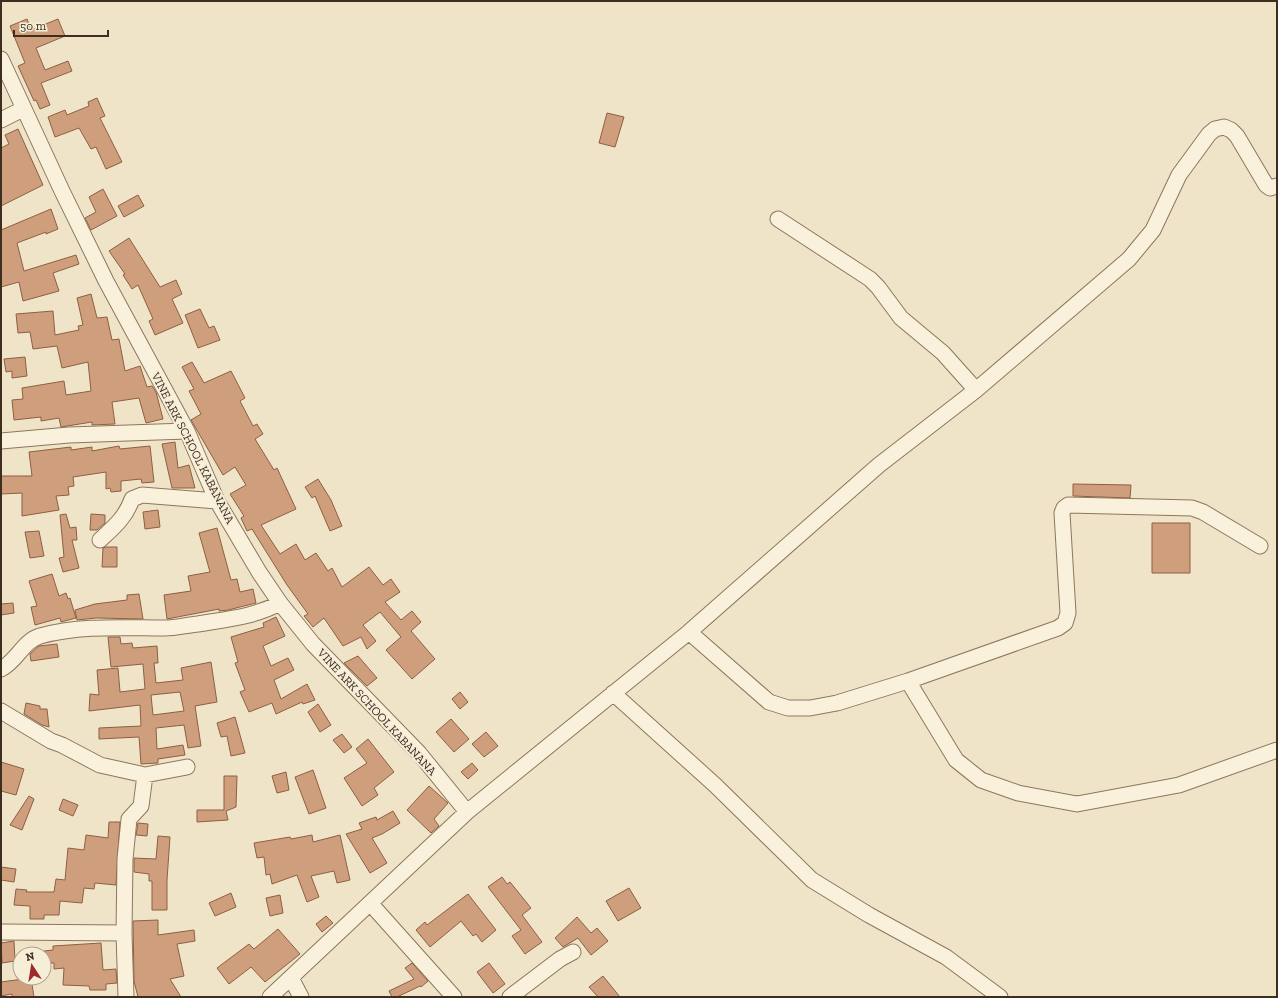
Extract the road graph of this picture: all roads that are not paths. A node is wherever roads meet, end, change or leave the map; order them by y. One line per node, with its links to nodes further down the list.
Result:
1 (1, 58): 2 (street, VINE ARK SCHOOL KABANANA)
2 (23, 110): 3 (street); 7 (street, VINE ARK SCHOOL KABANANA)
3 (1, 120)
4 (1277, 186): 6 (street)
5 (778, 219): 6 (street)
6 (976, 390): 13 (street)
7 (187, 431): 8 (street); 9 (street, VINE ARK SCHOOL KABANANA)
8 (1, 441)
9 (217, 501): 10 (street); 12 (street, VINE ARK SCHOOL KABANANA)
10 (100, 540)
11 (1260, 546): 15 (street)
12 (280, 603): 14 (street); 21 (street, VINE ARK SCHOOL KABANANA)
13 (689, 632): 15 (street); 16 (street)
14 (1, 669)
15 (908, 681): 18 (street)
16 (613, 693): 21 (street); 32 (street)
17 (1, 711): 20 (street)
18 (1277, 750)
19 (187, 767): 20 (street)
20 (145, 775): 24 (street)
21 (467, 812): 22 (street)
22 (370, 903): 26 (street); 30 (street)
23 (1, 932): 24 (street)
24 (124, 934): 27 (street)
25 (573, 952): 31 (street)
26 (291, 978): 28 (street); 29 (street)
27 (126, 997)
28 (270, 997)
29 (301, 997)
30 (454, 997)
31 (510, 997)
32 (1000, 997)

